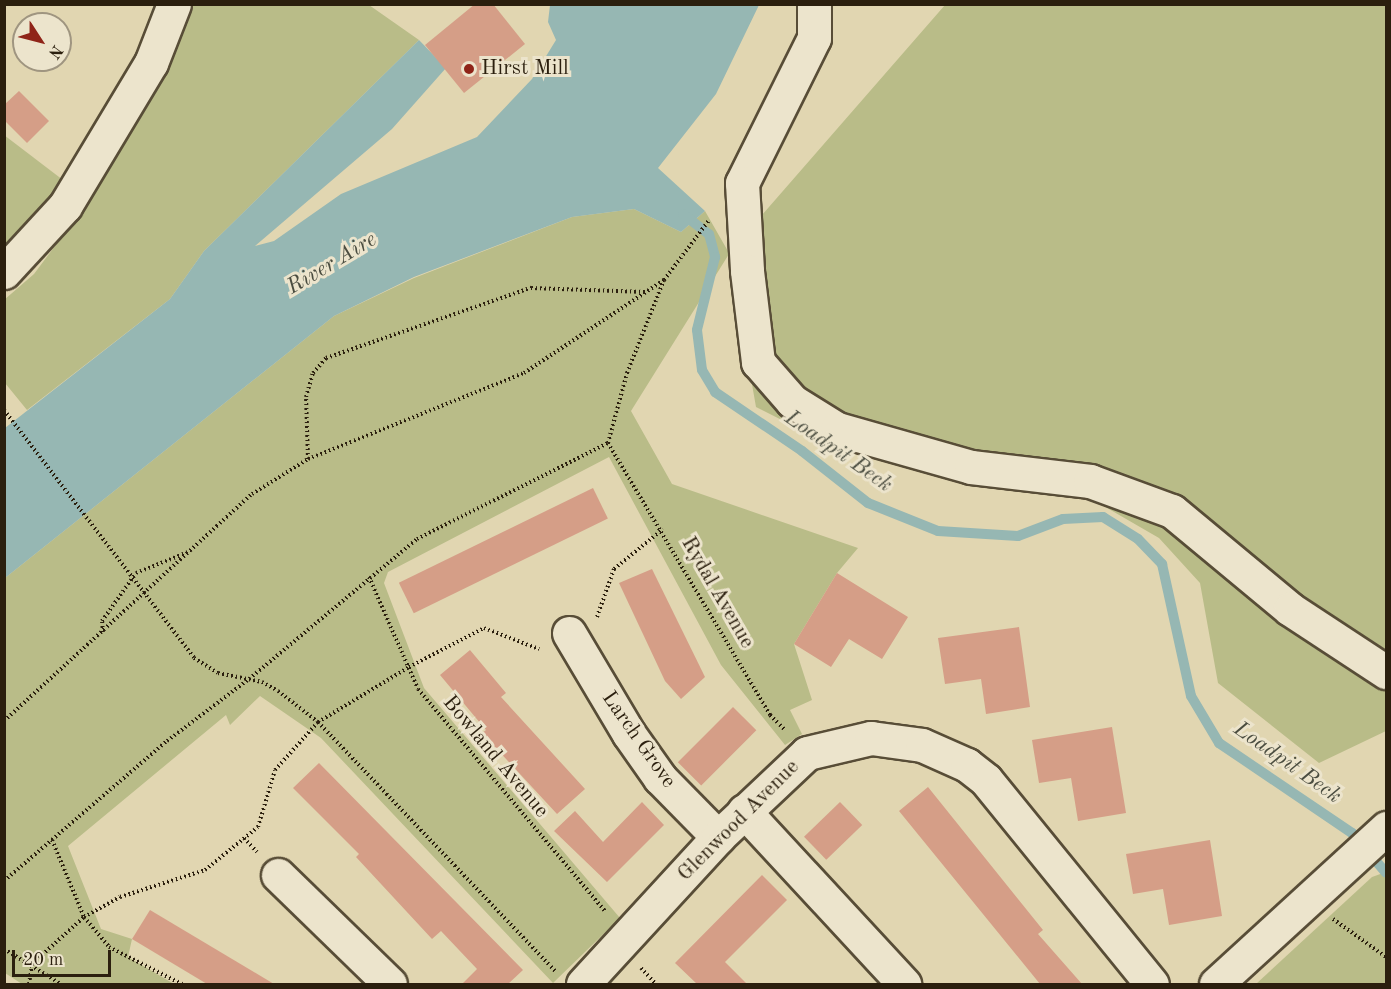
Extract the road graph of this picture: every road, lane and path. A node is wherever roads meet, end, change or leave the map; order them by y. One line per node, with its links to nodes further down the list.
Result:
1 (174, 4): 4 (street)
2 (814, 4): 18 (street)
3 (710, 220): 5 (path)
4 (4, 272)
5 (664, 280): 6 (path); 8 (path)
6 (645, 292): 9 (path); 9 (path)
7 (4, 410): 12 (path)
8 (608, 443): 10 (path, Rydal Avenue); 13 (path)
9 (308, 459): 11 (path)
10 (663, 529): 16 (path); 22 (path, Rydal Avenue)
11 (189, 552): 12 (path); 14 (path)
12 (133, 576): 14 (path); 15 (path)
13 (369, 578): 17 (path, Bowland Avenue); 19 (path)
14 (145, 594): 15 (path); 19 (path)
15 (103, 632): 20 (path)
16 (569, 633): 17 (path); 25 (street, Larch Grove)
17 (409, 667): 21 (path); 31 (path, Bowland Avenue)
18 (1386, 672)
19 (249, 678): 21 (path); 26 (path)
20 (4, 721)
21 (318, 722): 30 (path); 35 (path)
22 (807, 753): 23 (street, Glenwood Avenue); 41 (street, Glenwood Avenue)
23 (744, 811): 25 (street, Glenwood Avenue); 40 (street)
24 (1386, 828): 29 (street)
25 (718, 837): 31 (street, Glenwood Avenue)
26 (52, 840): 28 (path); 30 (path)
27 (278, 875): 39 (street)
28 (4, 880)
29 (1308, 901): 33 (path); 42 (street)
30 (84, 917): 34 (path); 38 (path)
31 (628, 938): 35 (street, Glenwood Avenue)
32 (4, 949): 34 (path)
33 (1386, 957)
34 (32, 964): 36 (path); 37 (path)
35 (571, 980)
36 (29, 984)
37 (61, 984)
38 (182, 984)
39 (390, 984)
40 (904, 984)
41 (1152, 984)
42 (1216, 984)

